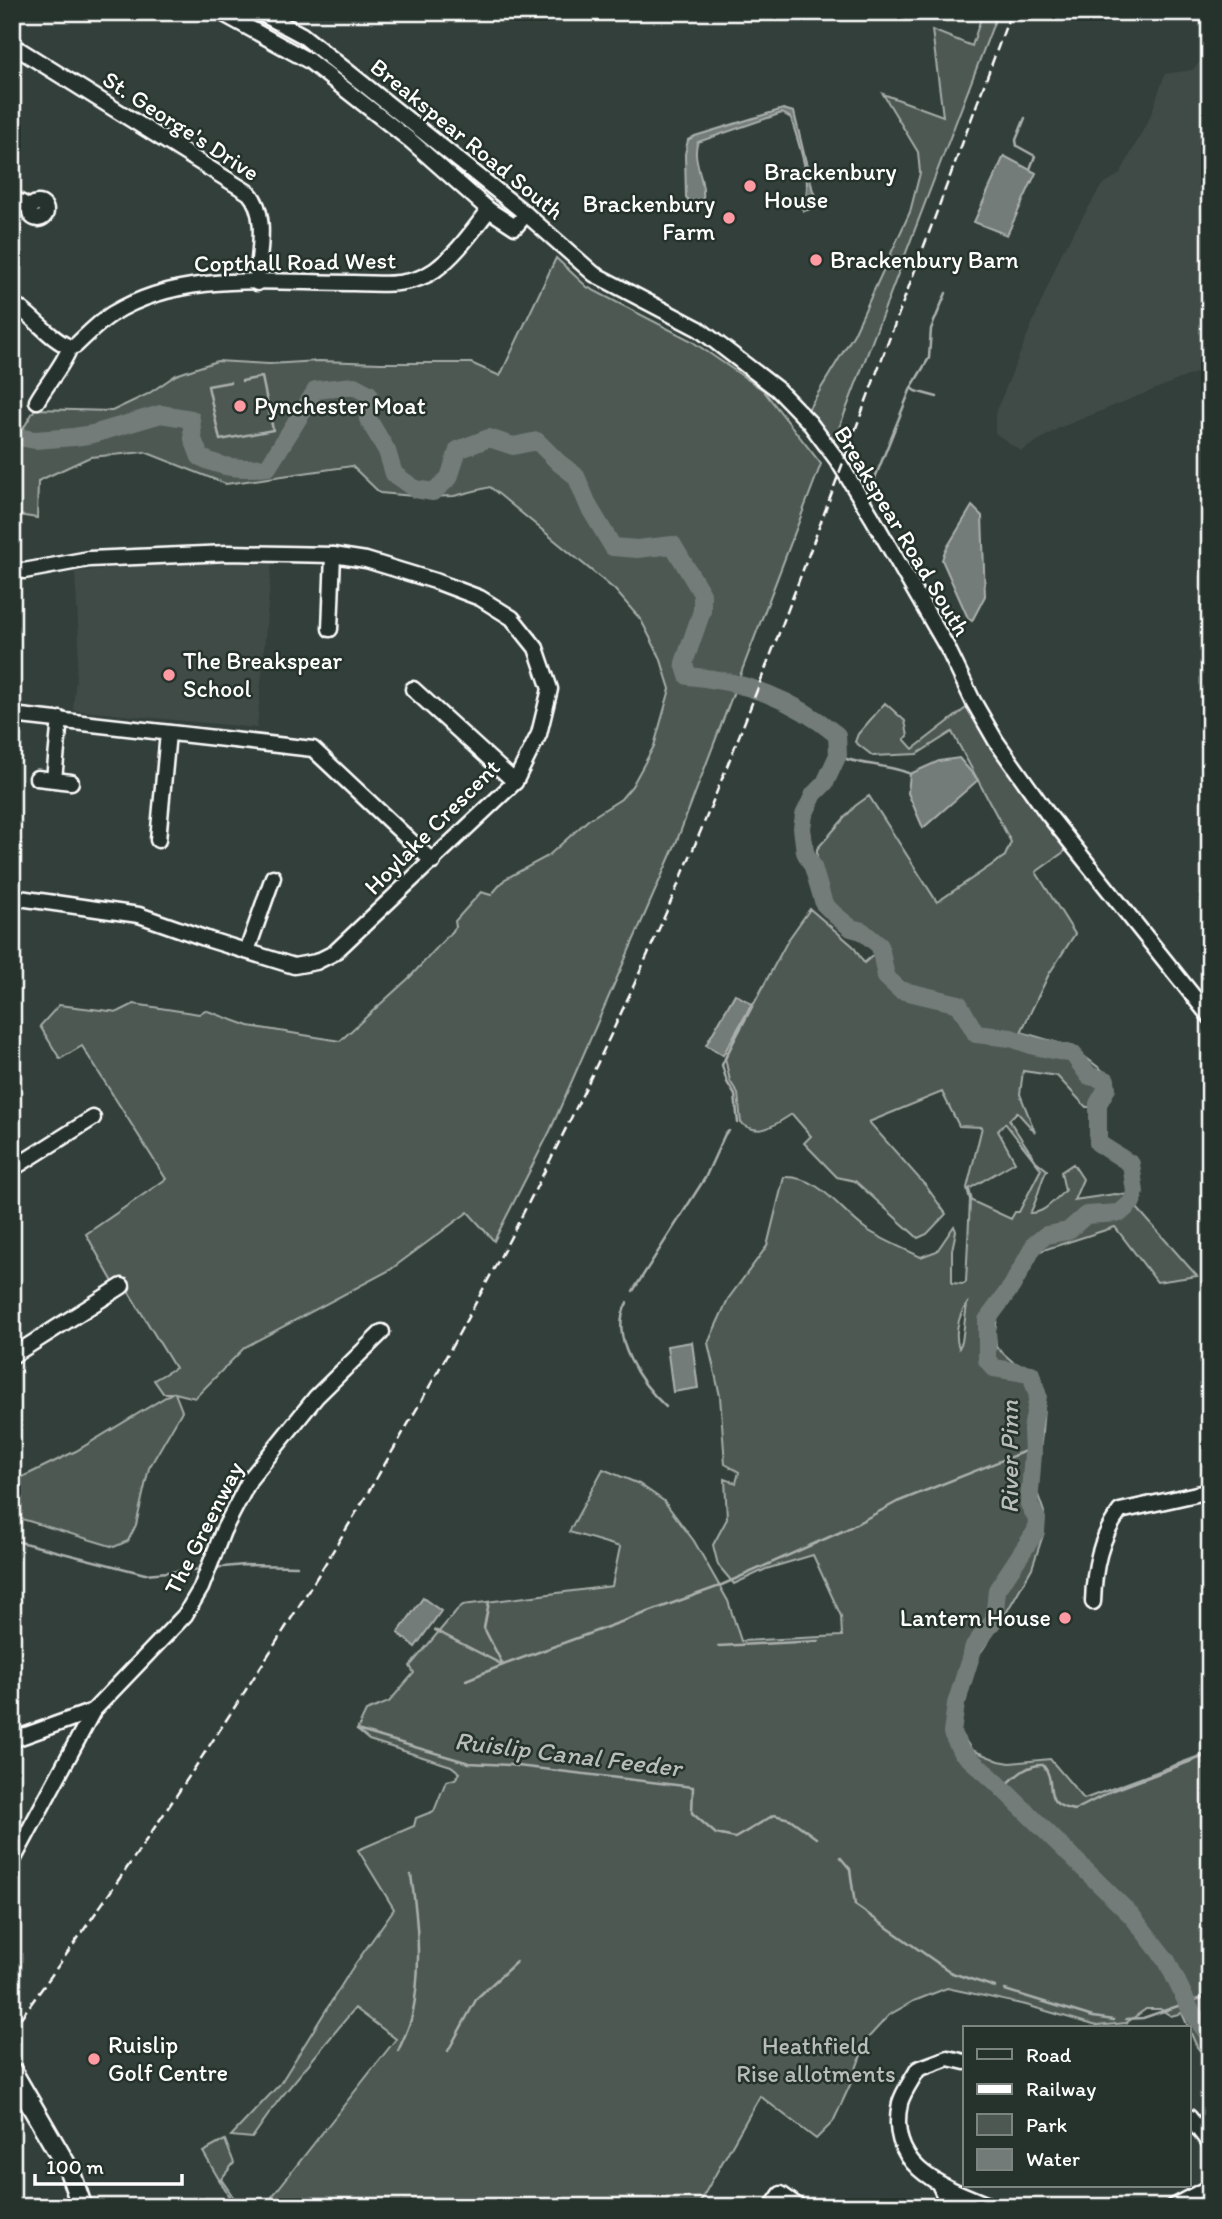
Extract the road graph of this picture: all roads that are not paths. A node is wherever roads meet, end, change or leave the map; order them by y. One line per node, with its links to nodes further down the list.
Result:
1 (220, 12): 5 (street)
2 (259, 12): 4 (street, Breakspear Road South)
3 (12, 45): 12 (street, St. George's Drive)
4 (318, 48): 5 (street); 6 (street, Breakspear Road South)
5 (310, 61): 7 (street)
6 (475, 173): 7 (street); 11 (street, Breakspear Road South)
7 (464, 188): 10 (street)
8 (12, 198): 9 (street)
9 (30, 207)
10 (489, 210): 11 (street); 12 (street, Copthall Road West)
11 (526, 214): 32 (street, Breakspear Road South)
12 (257, 283): 14 (street, Copthall Road West)
13 (12, 303): 14 (street)
14 (69, 347): 15 (street, Copthall Road West)
15 (37, 401)
16 (333, 555): 17 (street, Hoylake Crescent); 18 (street); 26 (street, Hoylake Crescent)
17 (12, 569)
18 (330, 629)
19 (413, 689): 26 (street)
20 (12, 715): 21 (street)
21 (60, 719): 22 (street); 24 (street)
22 (168, 733): 27 (street); 28 (street)
23 (37, 778): 24 (street)
24 (54, 779): 25 (street)
25 (71, 782)
26 (515, 782): 28 (street, Hoylake Crescent)
27 (158, 839)
28 (433, 862): 31 (street, Hoylake Crescent)
29 (273, 877): 31 (street)
30 (12, 897): 31 (street, Hoylake Crescent)
31 (247, 951)
32 (1210, 1017)
33 (93, 1118): 34 (street)
34 (12, 1169)
35 (122, 1286): 37 (street)
36 (382, 1332): 40 (street, The Greenway)
37 (12, 1356)
38 (1210, 1491): 39 (street)
39 (1093, 1602)
40 (93, 1711): 41 (street, The Greenway); 42 (street, The Greenway)
41 (12, 1740)
42 (12, 1861)
43 (963, 2061): 48 (street)
44 (12, 2072): 45 (main road)
45 (17, 2092): 50 (main road)
46 (1190, 2118): 47 (street)
47 (1210, 2144)
48 (940, 2186): 53 (street); 54 (street)
49 (1210, 2187): 55 (street)
50 (82, 2207)
51 (772, 2207): 52 (street)
52 (799, 2207)
53 (946, 2207)
54 (993, 2207)
55 (1172, 2207)

